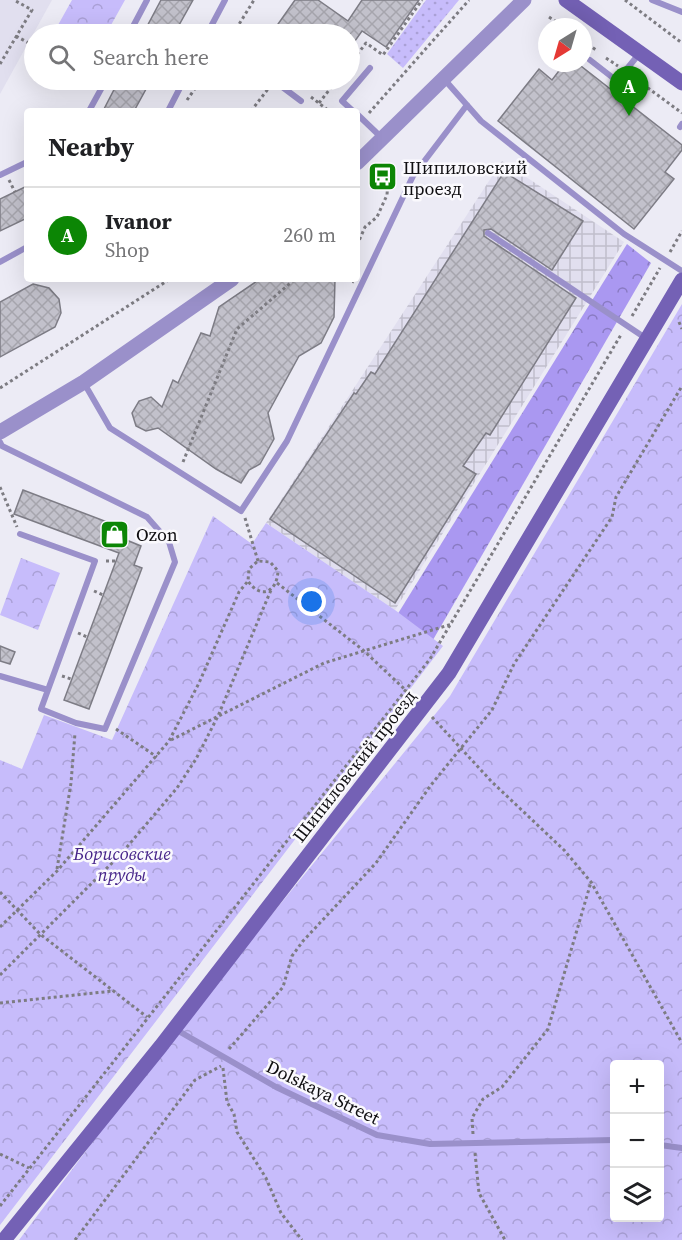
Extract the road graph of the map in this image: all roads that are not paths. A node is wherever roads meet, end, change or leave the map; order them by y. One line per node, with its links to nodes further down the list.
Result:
1 (147, 0): 7 (lane)
2 (225, 0): 8 (lane)
3 (524, 0): 12 (street)
4 (566, 0): 9 (main road)
5 (652, 0): 6 (lane)
6 (682, 12)
7 (134, 24)
8 (214, 24)
9 (639, 53): 10 (lane); 14 (main road)
10 (592, 62)
11 (370, 68): 13 (lane)
12 (444, 79): 20 (lane); 25 (street)
13 (360, 80)
14 (682, 83)
15 (101, 90): 21 (lane)
16 (179, 90): 22 (lane)
17 (286, 90): 19 (lane)
18 (351, 90): 23 (lane)
19 (301, 101)
20 (468, 105): 32 (lane); 36 (lane)
21 (91, 108)
22 (170, 108)
23 (350, 108)
24 (360, 116): 25 (lane)
25 (382, 138): 26 (street)
26 (360, 160)
27 (24, 163): 28 (lane)
28 (0, 175)
29 (488, 233): 35 (lane)
30 (24, 249): 31 (lane)
31 (0, 262)
32 (682, 271)
33 (682, 280): 35 (main road, Шипиловский проезд)
34 (228, 282): 36 (street)
35 (647, 339): 42 (main road, Шипиловский проезд)
36 (84, 382): 37 (street)
37 (0, 432)
38 (0, 442): 41 (lane)
39 (20, 534): 41 (lane)
40 (0, 676): 41 (lane)
41 (48, 690)
42 (174, 1029): 43 (lane, Dolskaya Street); 46 (main road, Шипиловский проезд)
43 (610, 1140)
44 (664, 1146): 45 (lane)
45 (682, 1148)
46 (4, 1240)

